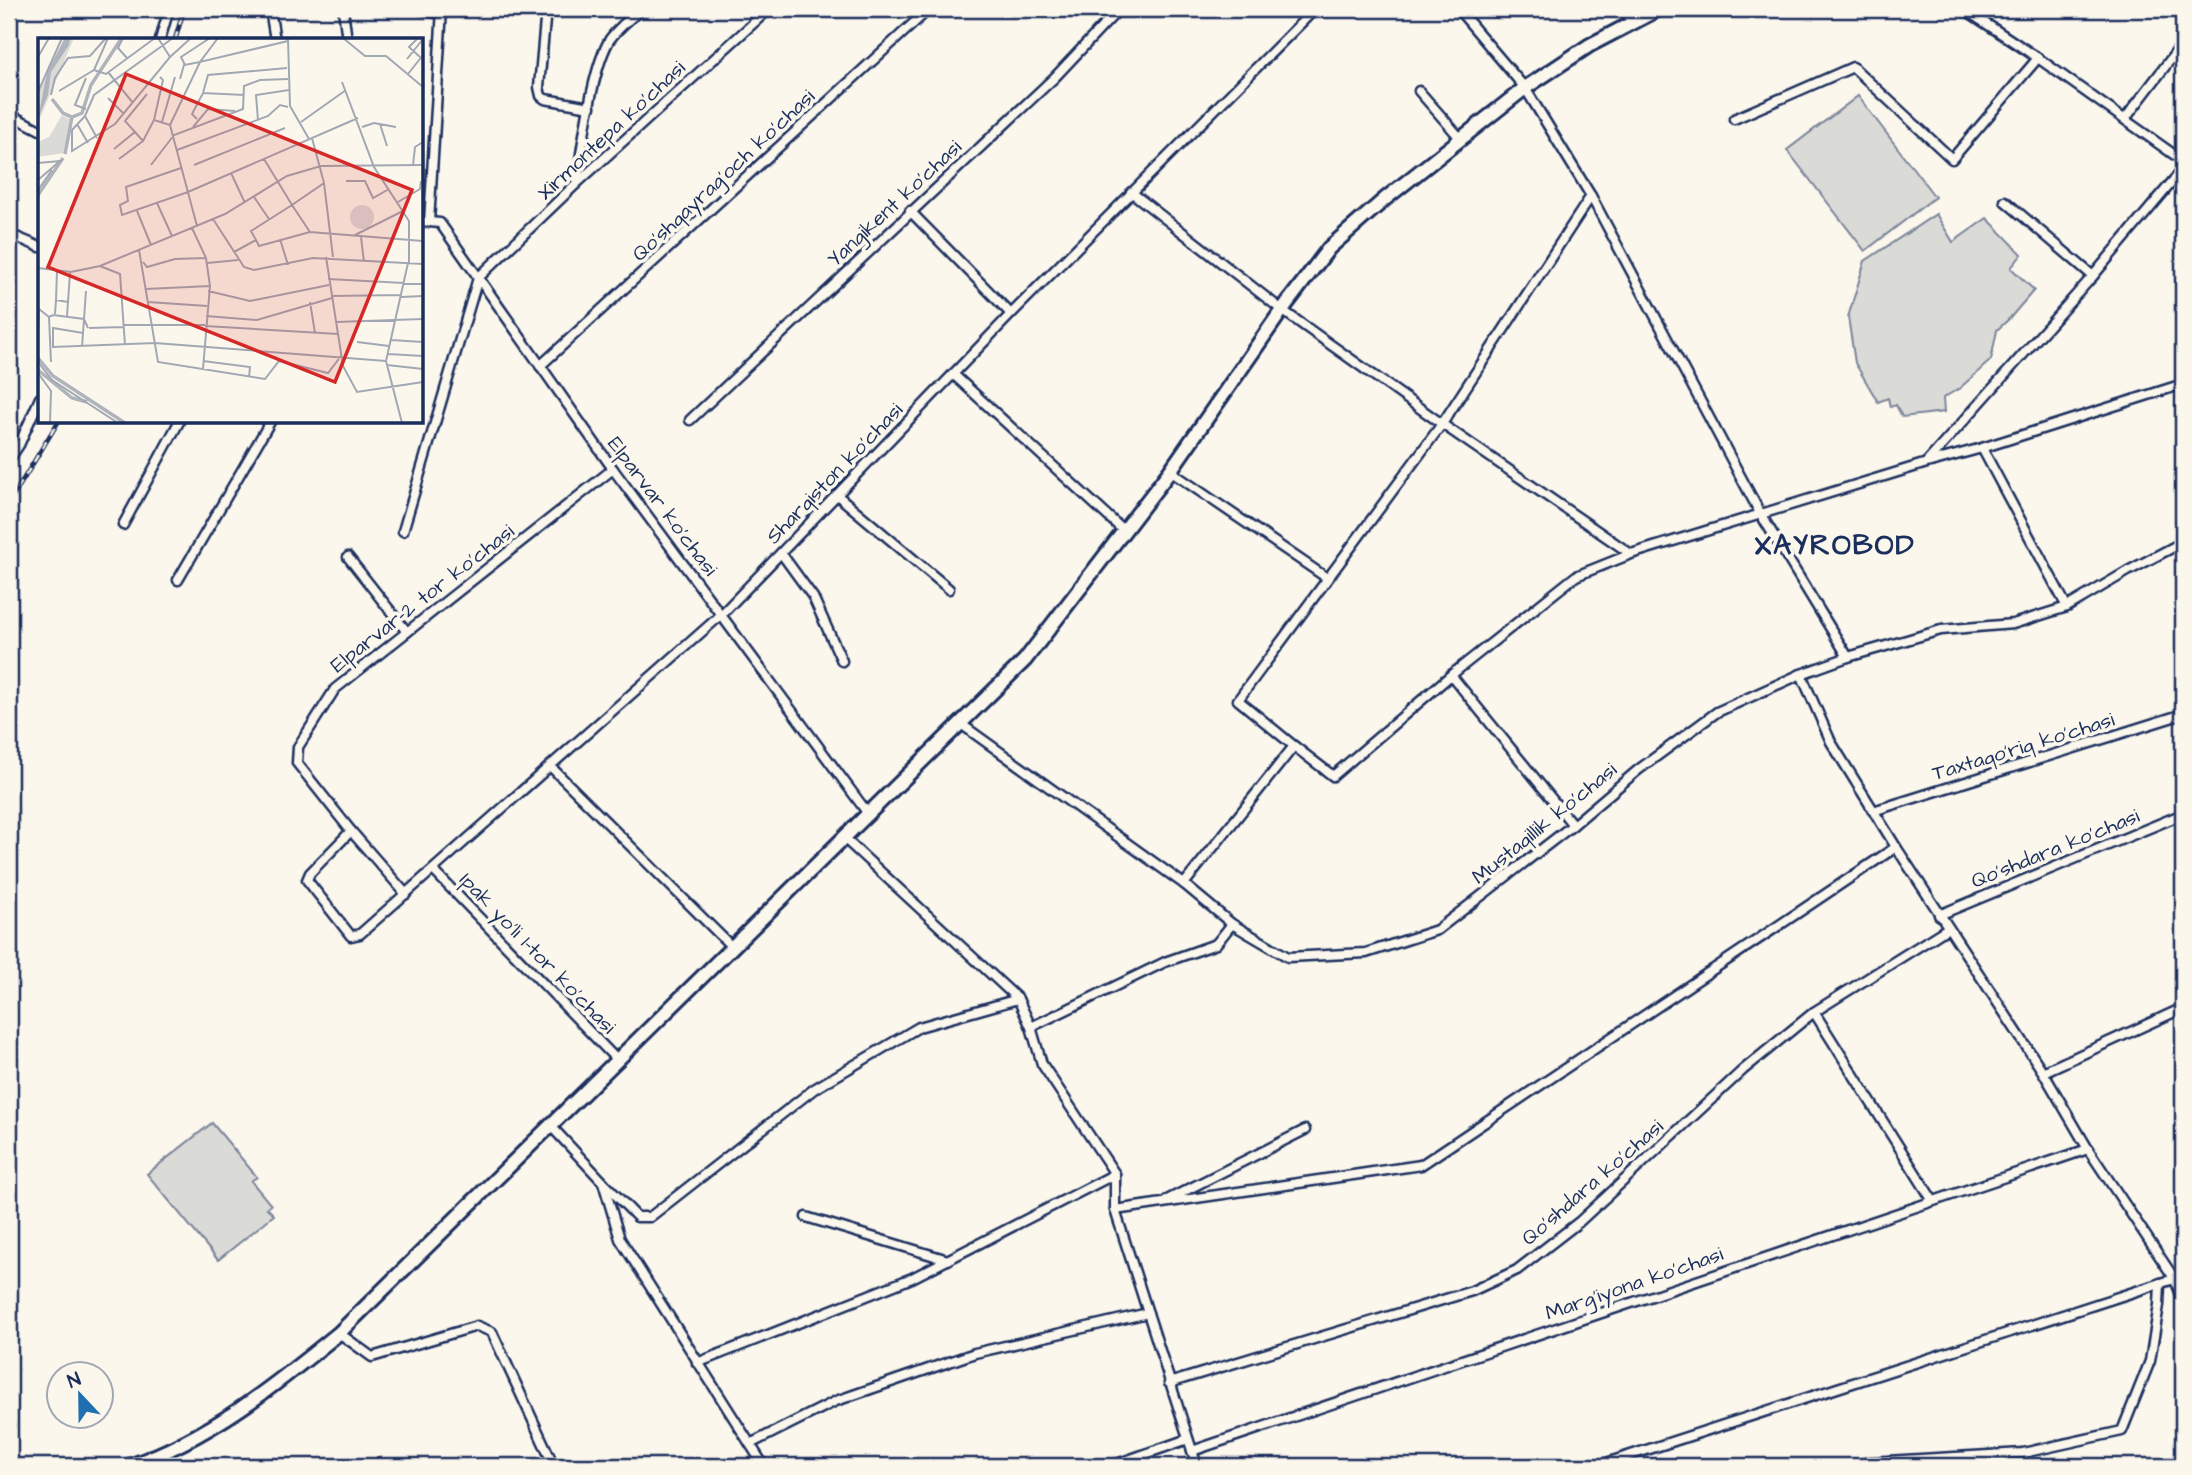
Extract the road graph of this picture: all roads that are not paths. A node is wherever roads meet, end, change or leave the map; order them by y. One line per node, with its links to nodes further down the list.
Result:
1 (169, 9): 17 (street)
2 (271, 9): 18 (street)
3 (343, 9): 19 (street)
4 (419, 9): 15 (street)
5 (546, 9): 24 (street)
6 (642, 9): 24 (street)
7 (769, 9): 32 (street, Xirmontepa ko'chasi)
8 (929, 9): 44 (street, Qo'shqayrag'och ko'chasi)
9 (1119, 9): 36 (street, Yangikent ko'chasi)
10 (1315, 9): 33 (street, Sharqiston ko'chasi)
11 (1458, 9): 22 (street)
12 (1622, 9): 16 (street)
13 (1659, 9): 16 (main road)
14 (1964, 9): 21 (street)
15 (441, 11): 37 (street)
16 (1633, 22): 22 (main road)
17 (161, 38)
18 (275, 38)
19 (347, 38)
20 (2183, 43): 27 (street)
21 (2038, 58): 26 (street); 27 (street)
22 (1525, 88): 29 (main road); 34 (street)
23 (1419, 91): 29 (street)
24 (590, 107): 32 (street)
25 (9, 114): 28 (street)
26 (1734, 119)
27 (2125, 119): 30 (street)
28 (38, 129)
29 (1461, 139): 42 (main road)
30 (2183, 161)
31 (2183, 169): 40 (street)
32 (576, 184): 41 (street, Xirmontepa ko'chasi)
33 (1131, 192): 42 (street); 43 (street, Sharqiston ko'chasi)
34 (1591, 196): 51 (street); 58 (street)
35 (2005, 201): 40 (street)
36 (910, 211): 43 (street); 48 (street, Yangikent ko'chasi)
37 (425, 222): 41 (street, Elparvar ko'chasi)
38 (9, 234): 39 (street)
39 (38, 246)
40 (2093, 276): 54 (street)
41 (478, 278): 44 (street, Elparvar ko'chasi); 60 (street)
42 (1282, 310): 51 (street); 56 (main road)
43 (1011, 314): 45 (street, Sharqiston ko'chasi)
44 (540, 366): 55 (street, Elparvar ko'chasi)
45 (953, 374): 57 (street, Sharqiston ko'chasi); 61 (street)
46 (2183, 384): 52 (street)
47 (38, 402): 53 (street)
48 (690, 420)
49 (178, 424): 59 (street)
50 (269, 424): 67 (street)
51 (1442, 424): 64 (street); 66 (street)
52 (1982, 449): 54 (street); 69 (street)
53 (9, 460)
54 (1927, 463): 58 (street)
55 (613, 469): 70 (street, Elparvar ko'chasi); 71 (street, Elparvar-2 tor ko'chasi)
56 (1170, 471): 61 (main road); 66 (street)
57 (837, 495): 63 (street, Sharqiston ko'chasi); 68 (street)
58 (1760, 513): 64 (street); 72 (street)
59 (123, 526)
60 (403, 531)
61 (1125, 532): 77 (main road)
62 (2183, 542): 69 (street, Mustaqillik ko'chasi)
63 (781, 553): 70 (street, Sharqiston ko'chasi); 73 (street)
64 (1631, 554): 75 (street)
65 (348, 557): 71 (street)
66 (1327, 578): 78 (street)
67 (178, 580)
68 (949, 589)
69 (2067, 607): 72 (street, Mustaqillik ko'chasi)
70 (722, 614): 79 (street, Sharqiston ko'chasi); 82 (street, Elparvar ko'chasi)
71 (407, 632): 84 (street, Elparvar-2 tor ko'chasi)
72 (1849, 657): 74 (street, Mustaqillik ko'chasi)
73 (842, 661)
74 (1801, 674): 80 (street); 83 (street, Mustaqillik ko'chasi)
75 (1451, 675): 78 (street); 83 (street)
76 (2183, 714): 80 (street, Taxtaqo'riq ko'chasi)
77 (961, 724): 82 (main road); 88 (street, Mustaqillik ko'chasi)
78 (1294, 746): 88 (street)
79 (550, 766): 87 (street, Sharqiston ko'chasi); 93 (street)
80 (1873, 811): 86 (street)
81 (2183, 814): 90 (street, Qo'shdara ko'chasi)
82 (869, 815): 85 (main road)
83 (1573, 825): 91 (street, Mustaqillik ko'chasi)
84 (351, 831): 89 (street); 89 (street, Sharqiston ko'chasi)
85 (845, 839): 93 (main road); 94 (street)
86 (1896, 848): 90 (street); 106 (street)
87 (433, 870): 89 (street, Sharqiston ko'chasi); 98 (street, Ipak yo'li 1-tor ko'chasi)
88 (1184, 884): 91 (street, Mustaqillik ko'chasi)
89 (406, 894)
90 (1939, 915): 92 (street)
91 (1232, 924): 97 (street)
92 (1948, 928): 96 (street, Qo'shdara ko'chasi); 99 (street)
93 (732, 947): 98 (main road)
94 (1018, 999): 97 (street); 104 (street)
95 (2183, 1008): 99 (street)
96 (1814, 1012): 105 (street); 116 (street, Qo'shdara ko'chasi)
97 (1031, 1027): 103 (street)
98 (617, 1060): 100 (main road)
99 (2043, 1072): 102 (street)
100 (550, 1125): 104 (street); 114 (main road)
101 (1305, 1130): 106 (street)
102 (2088, 1149): 105 (street, Marg'iyona ko'chasi); 110 (street)
103 (1115, 1174): 107 (street); 109 (street)
104 (603, 1182): 115 (street)
105 (1933, 1201): 119 (street, Marg'iyona ko'chasi)
106 (1162, 1203): 107 (street)
107 (1115, 1210): 113 (street)
108 (806, 1217): 109 (street)
109 (948, 1259): 115 (street)
110 (2179, 1277): 111 (street); 112 (street)
111 (2160, 1283): 126 (street); 127 (street)
112 (2183, 1299)
113 (1148, 1313): 116 (street); 118 (street)
114 (339, 1333): 120 (main road); 122 (street)
115 (697, 1363): 118 (street)
116 (1170, 1383): 117 (street)
117 (1188, 1439): 119 (street); 124 (street)
118 (750, 1444): 123 (street)
119 (1192, 1451): 125 (street)
120 (164, 1460): 121 (main road)
121 (129, 1466)
122 (554, 1466)
123 (764, 1466)
124 (1111, 1466)
125 (1197, 1466)
126 (1597, 1466)
127 (1851, 1466)

